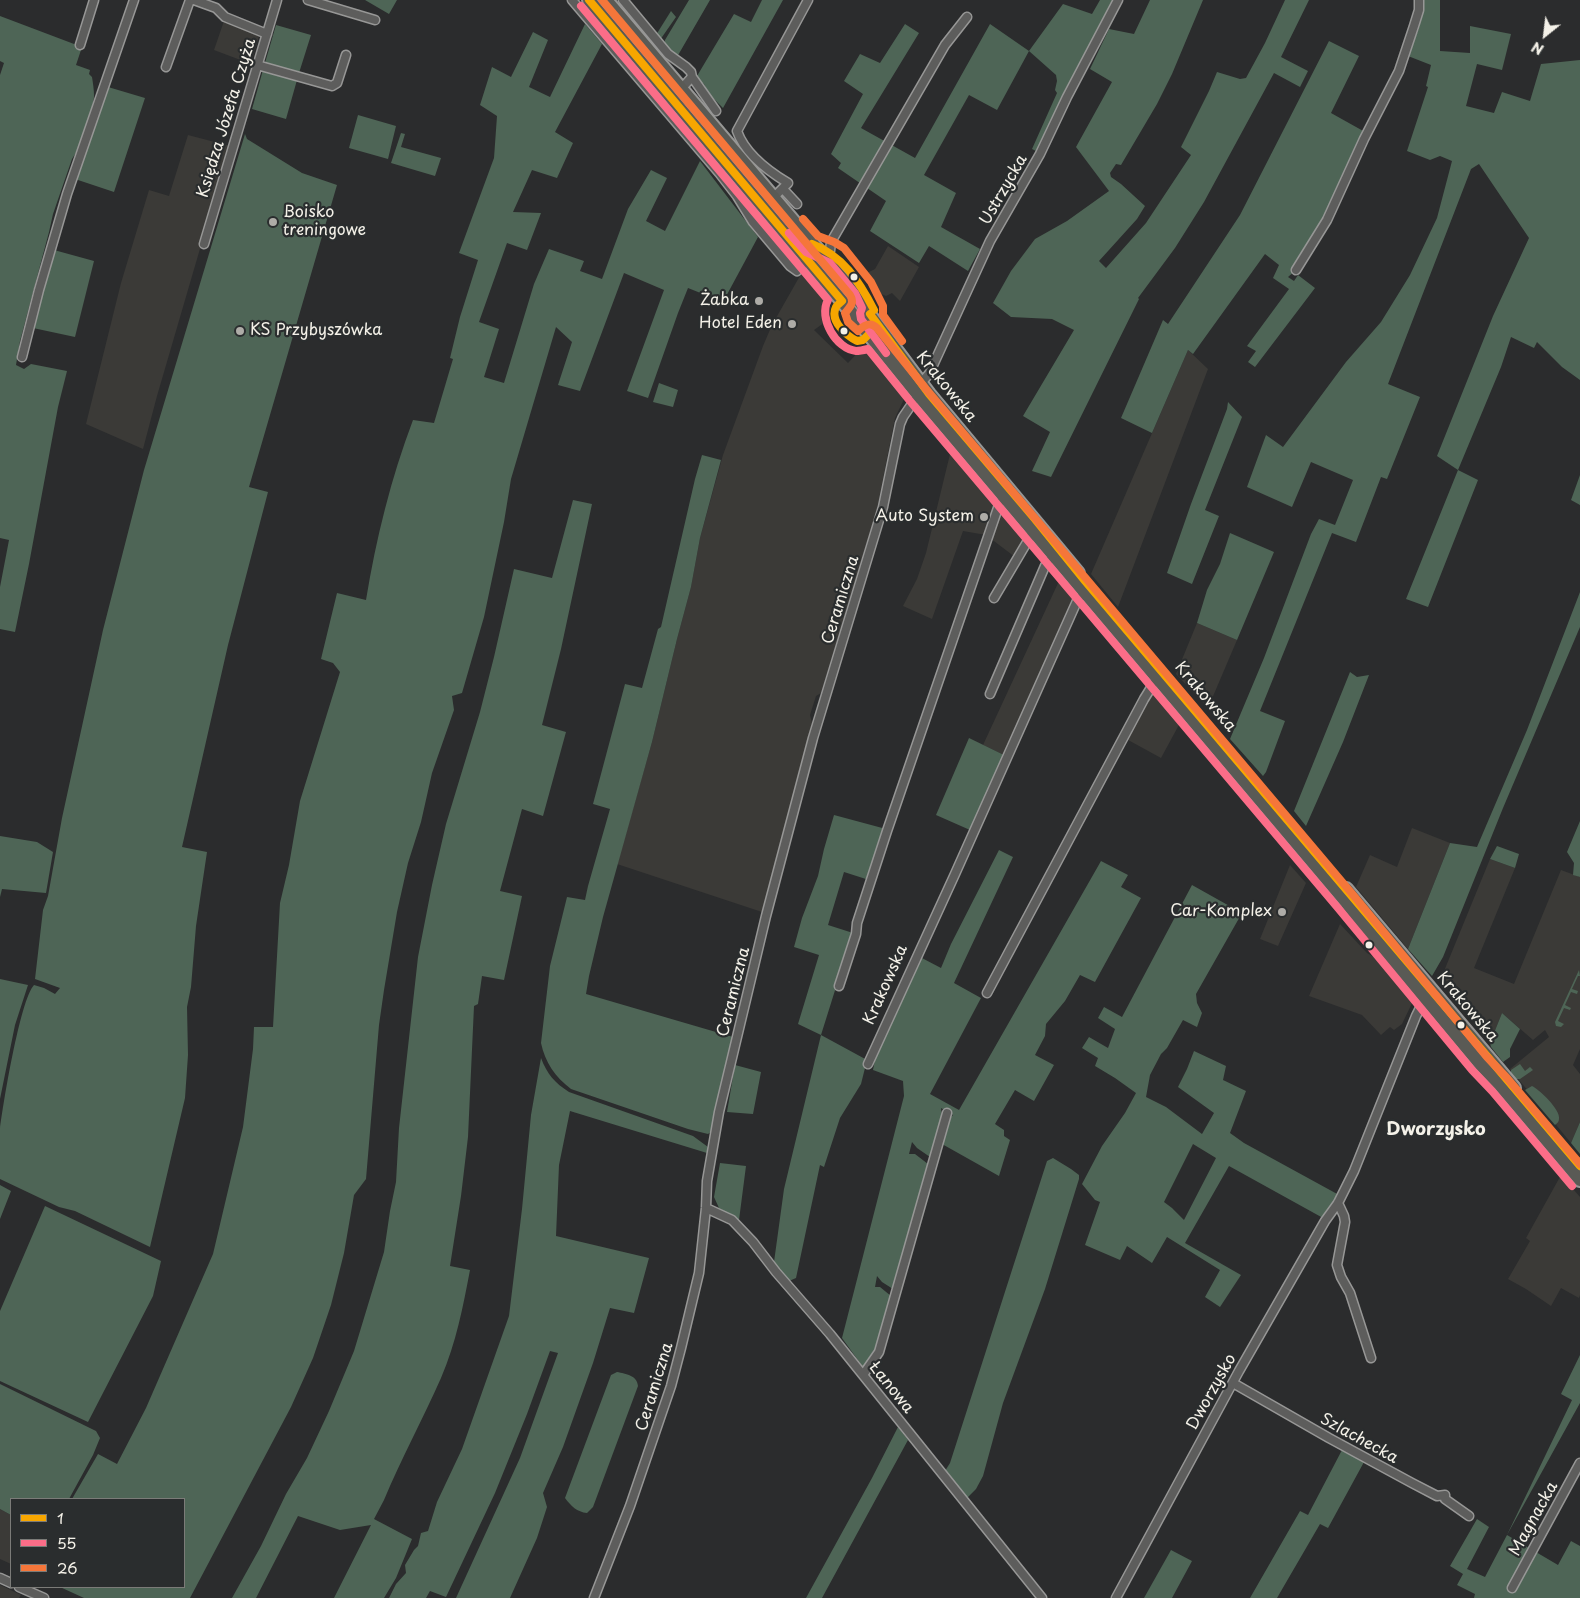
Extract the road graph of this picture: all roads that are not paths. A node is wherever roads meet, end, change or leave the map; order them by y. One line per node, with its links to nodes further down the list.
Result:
1 (94, 0): 17 (street)
2 (134, 0): 31 (street)
3 (190, 0): 20 (street)
4 (194, 0): 16 (street)
5 (277, 0): 16 (street, Księdza Józefa Czyża)
6 (308, 0): 15 (street)
7 (572, 0): 29 (street)
8 (589, 0): 29 (main road, Krakowska)
9 (606, 0): 22 (main road, Krakowska)
10 (623, 0): 21 (street)
11 (808, 0): 24 (street)
12 (1118, 0): 32 (street, Ustrzycka)
13 (1419, 0): 30 (street)
14 (967, 16): 28 (street)
15 (375, 20)
16 (267, 34): 19 (street, Księdza Józefa Czyża)
17 (80, 45)
18 (346, 55): 19 (street)
19 (257, 65): 27 (street, Księdza Józefa Czyża)
20 (166, 67)
21 (692, 77): 22 (street); 23 (street)
22 (681, 89): 25 (main road, Krakowska)
23 (716, 111)
24 (783, 189): 25 (street); 26 (street)
25 (773, 198): 32 (main road, Krakowska)
26 (797, 204)
27 (204, 244)
28 (830, 251)
29 (807, 260): 32 (main road, Krakowska)
30 (1296, 270)
31 (22, 357)
32 (919, 389): 33 (main road, Krakowska); 42 (main road, Krakowska); 48 (street, Ceramiczna)
33 (1004, 497): 34 (main road, Krakowska); 40 (street)
34 (1033, 532): 35 (main road, Krakowska); 37 (street)
35 (1053, 556): 36 (main road, Krakowska); 39 (street)
36 (1085, 593): 38 (main road, Krakowska); 43 (street, Krakowska)
37 (994, 598)
38 (1157, 678): 41 (street); 42 (main road, Krakowska)
39 (990, 694)
40 (839, 986)
41 (987, 993)
42 (1430, 996): 45 (main road, Krakowska); 46 (main road, Krakowska); 47 (street, Dworzysko)
43 (868, 1064)
44 (947, 1113): 50 (street)
45 (1580, 1165)
46 (1580, 1180)
47 (1338, 1202): 49 (street); 51 (street, Dworzysko)
48 (706, 1208): 50 (street, Łanowa); 57 (street, Ceramiczna)
49 (1371, 1358)
50 (862, 1375): 58 (street, Łanowa)
51 (1233, 1383): 53 (street, Szlachecka); 59 (street, Dworzysko)
52 (1580, 1463): 55 (street, Magnacka)
53 (1469, 1516)
54 (21, 1588): 56 (street)
55 (1512, 1588)
56 (44, 1598)
57 (594, 1598)
58 (1042, 1598)
59 (1116, 1598)

